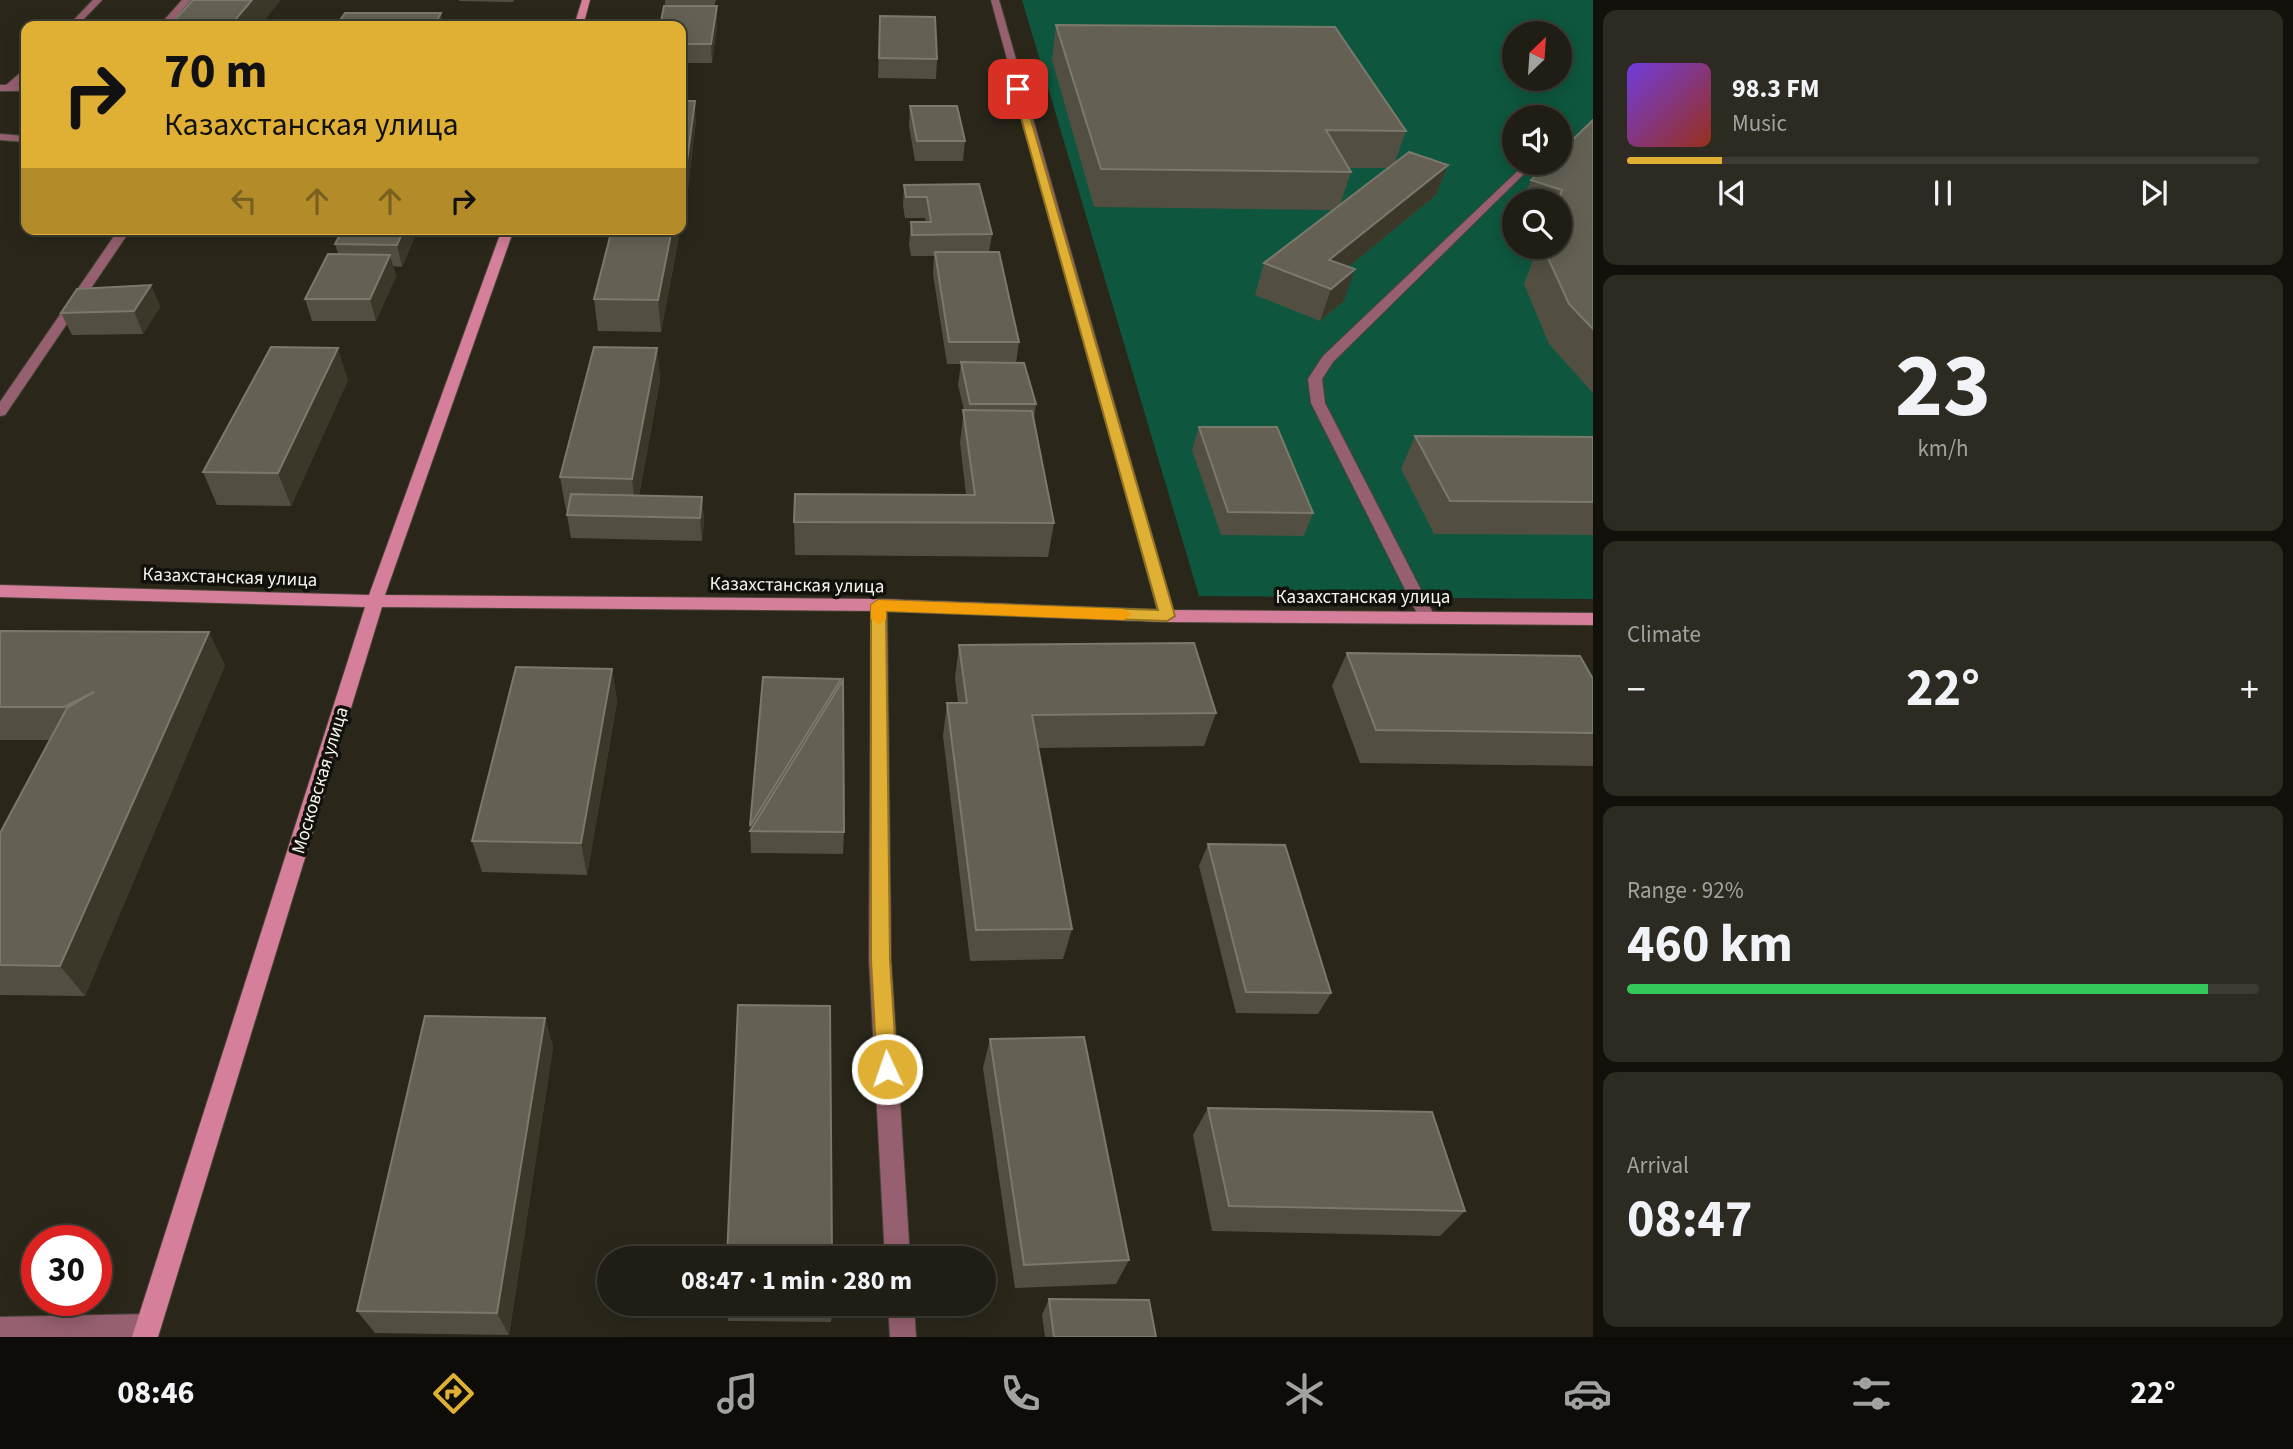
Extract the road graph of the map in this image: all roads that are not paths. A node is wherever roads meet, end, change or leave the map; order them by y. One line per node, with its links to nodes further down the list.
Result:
1 (98, 0): 5 (street)
2 (187, 0): 6 (street)
3 (586, 0): 7 (main road)
4 (995, 0): 19 (street)
5 (77, 21)
6 (168, 21)
7 (580, 21)
8 (21, 75): 9 (street)
9 (5, 88)
10 (0, 137): 11 (street)
11 (21, 139)
12 (1517, 175): 20 (street)
13 (121, 235): 15 (street)
14 (506, 235): 17 (main road, Московская улица)
15 (0, 412)
16 (0, 591): 17 (main road, Казахстанская улица)
17 (375, 601): 18 (main road, Казахстанская улица); 25 (main road, Московская улица)
18 (878, 605): 19 (main road, Казахстанская улица); 22 (street)
19 (1167, 616): 20 (main road, Казахстанская улица)
20 (1427, 617): 21 (main road, Казахстанская улица)
21 (1593, 619)
22 (897, 1246)
23 (902, 1316): 26 (street)
24 (0, 1330): 25 (street)
25 (147, 1332)
26 (903, 1337)

